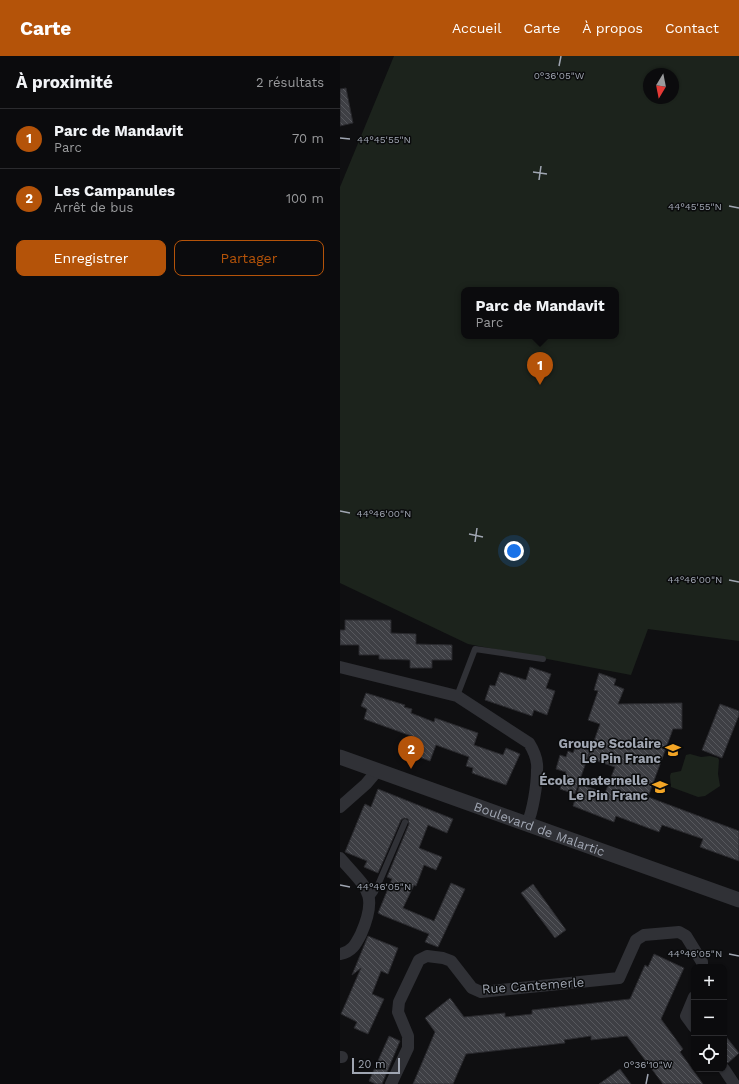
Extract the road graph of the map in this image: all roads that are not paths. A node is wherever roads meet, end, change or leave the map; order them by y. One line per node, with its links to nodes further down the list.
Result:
1 (543, 659): 3 (lane)
2 (340, 667): 3 (street)
3 (457, 696): 8 (street)
4 (340, 757): 5 (street, Boulevard de Malartic)
5 (377, 770): 6 (street); 8 (street, Boulevard de Malartic)
6 (340, 807)
7 (406, 822): 10 (lane)
8 (527, 824): 11 (street, Boulevard de Malartic)
9 (340, 858): 10 (street)
10 (370, 899): 12 (street)
11 (739, 900)
12 (340, 954)
13 (702, 964): 17 (street, Rue Cantemerle)
14 (691, 1004): 15 (street)
15 (691, 1023)
16 (726, 1072): 18 (street)
17 (391, 1084)
18 (734, 1084)

